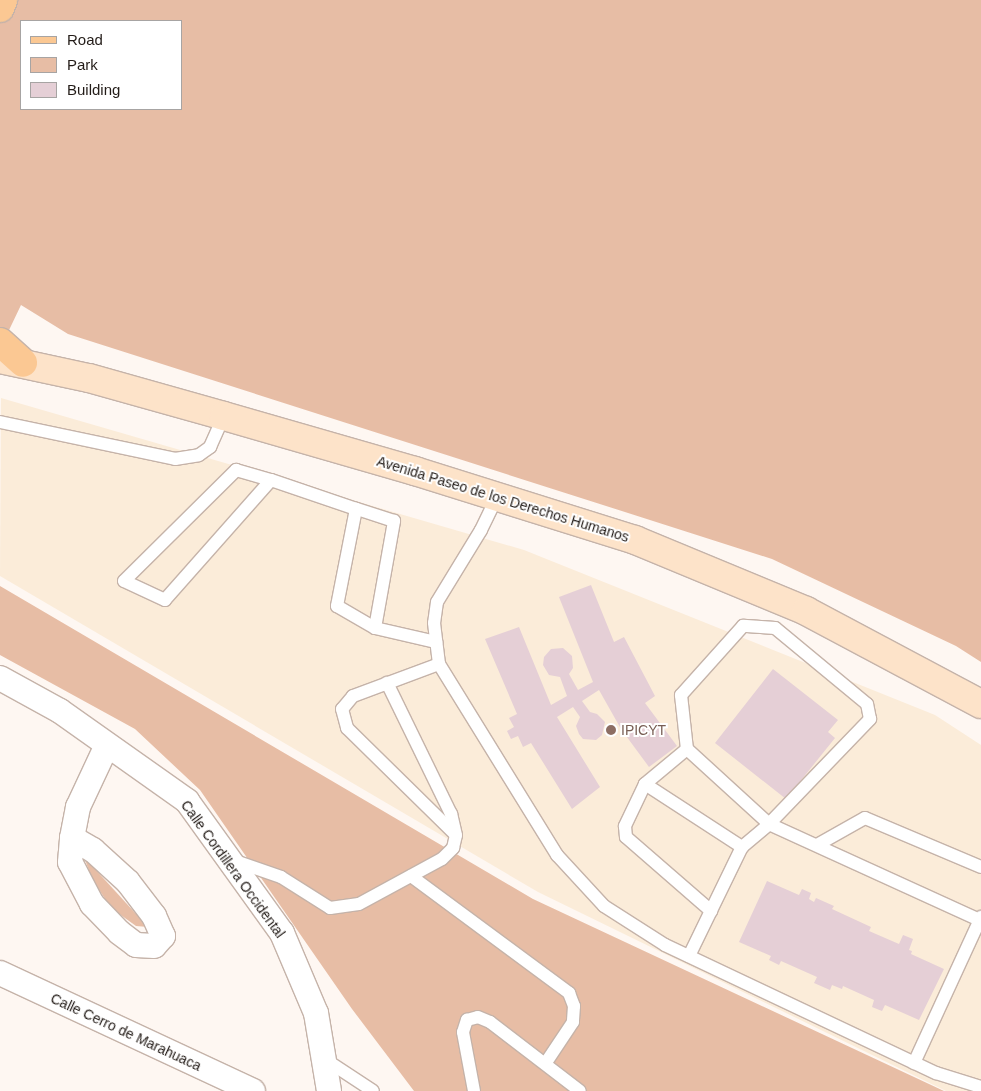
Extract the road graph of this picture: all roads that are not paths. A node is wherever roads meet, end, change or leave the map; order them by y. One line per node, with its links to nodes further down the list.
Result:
1 (3, 0): 2 (main road)
2 (0, 8)
3 (0, 342): 4 (main road)
4 (12, 361): 5 (main road, Avenida Paseo de los Derechos Humanos)
5 (224, 416): 6 (lane); 8 (main road, Avenida Paseo de los Derechos Humanos)
6 (0, 422)
7 (271, 480): 7 (lane); 9 (lane)
8 (496, 497): 11 (lane); 15 (main road, Avenida Paseo de los Derechos Humanos)
9 (356, 509): 10 (lane); 10 (lane)
10 (376, 628): 11 (lane)
11 (436, 642): 12 (lane)
12 (439, 664): 14 (lane); 29 (lane)
13 (0, 678): 16 (street, Calle Cordillera Occidental)
14 (387, 683): 20 (lane); 20 (lane)
15 (981, 704)
16 (107, 745): 21 (street); 24 (street, Calle Cordillera Occidental)
17 (686, 749): 18 (lane); 19 (lane); 19 (lane)
18 (645, 784): 23 (lane); 27 (lane)
19 (769, 824): 22 (lane); 23 (lane)
20 (456, 835): 26 (lane)
21 (72, 838): 21 (street)
22 (817, 845): 25 (lane); 28 (lane)
23 (742, 848): 27 (lane)
24 (229, 859): 26 (lane); 31 (street, Calle Cordillera Occidental)
25 (981, 868)
26 (411, 876): 33 (lane)
27 (711, 912): 29 (lane)
28 (980, 918): 32 (lane)
29 (689, 956): 32 (lane)
30 (0, 973): 36 (street, Calle Cerro de Marahuaca)
31 (326, 1060): 35 (street, Calle Cordillera Occidental); 37 (lane)
32 (914, 1063): 34 (lane)
33 (545, 1064): 38 (lane); 39 (lane)
34 (981, 1087)
35 (330, 1090)
36 (253, 1091)
37 (373, 1091)
38 (474, 1091)
39 (580, 1091)

